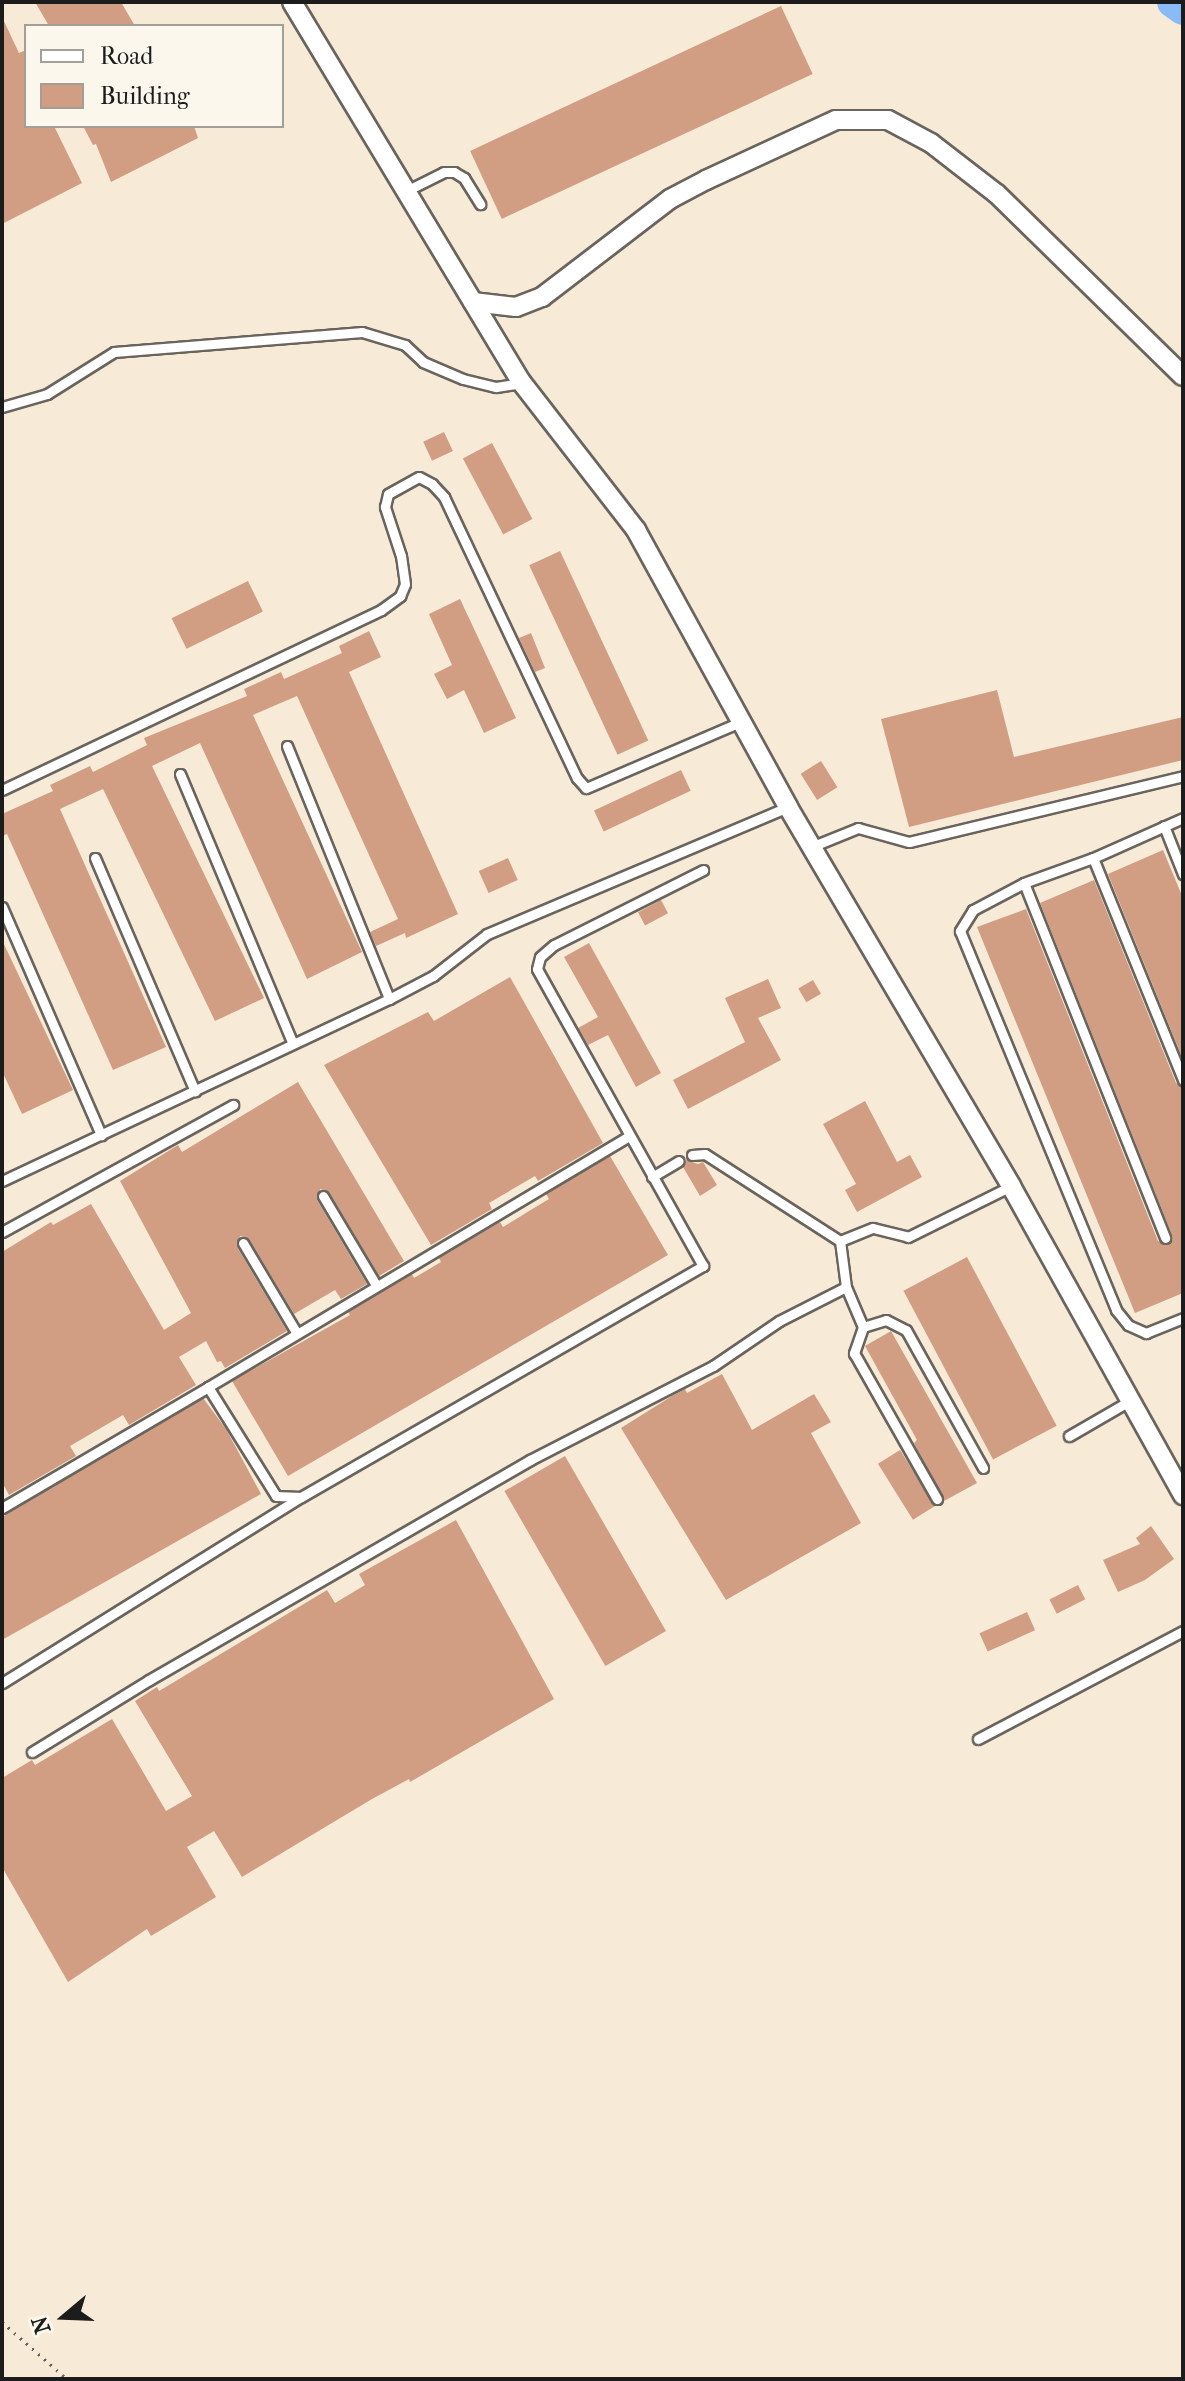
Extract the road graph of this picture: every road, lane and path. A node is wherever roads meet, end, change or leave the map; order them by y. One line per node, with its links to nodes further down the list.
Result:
1 (292, 2): 2 (street)
2 (406, 191): 3 (lane); 4 (street)
3 (480, 204)
4 (473, 302): 5 (street); 6 (street)
5 (1183, 376)
6 (522, 383): 7 (lane); 8 (street)
7 (2, 407)
8 (740, 722): 12 (lane); 13 (street)
9 (287, 746): 23 (lane)
10 (180, 774): 24 (lane)
11 (1183, 776): 16 (lane)
12 (2, 790)
13 (788, 807): 16 (street); 23 (lane)
14 (1183, 818): 15 (lane)
15 (1164, 826): 18 (lane); 20 (lane)
16 (811, 847): 34 (street)
17 (95, 858): 26 (lane)
18 (1093, 858): 21 (lane); 25 (lane)
19 (703, 870): 29 (lane)
20 (1183, 874)
21 (1024, 883): 37 (lane); 42 (lane)
22 (2, 907): 28 (lane)
23 (389, 999): 24 (lane)
24 (292, 1042): 26 (lane)
25 (1183, 1080)
26 (195, 1091): 28 (lane)
27 (233, 1105): 36 (lane)
28 (101, 1135): 33 (lane)
29 (629, 1136): 32 (lane); 40 (lane)
30 (692, 1155): 38 (lane)
31 (679, 1161): 32 (lane)
32 (652, 1177): 50 (lane)
33 (2, 1180)
34 (1011, 1186): 38 (lane); 46 (street)
35 (323, 1196): 40 (lane)
36 (2, 1232)
37 (1165, 1238)
38 (840, 1241): 41 (lane)
39 (243, 1243): 44 (lane)
40 (376, 1285): 44 (lane)
41 (846, 1287): 43 (lane); 56 (lane)
42 (1183, 1318)
43 (863, 1327): 48 (lane); 51 (lane)
44 (296, 1332): 45 (lane)
45 (208, 1387): 50 (lane); 52 (lane)
46 (1131, 1400): 47 (lane); 49 (street)
47 (1069, 1436)
48 (983, 1468)
49 (1183, 1495)
50 (301, 1497): 54 (lane)
51 (937, 1499)
52 (2, 1508)
53 (1183, 1631): 55 (lane)
54 (2, 1683)
55 (978, 1739)
56 (32, 1752)
57 (2, 2322): 58 (path)
58 (67, 2379)

